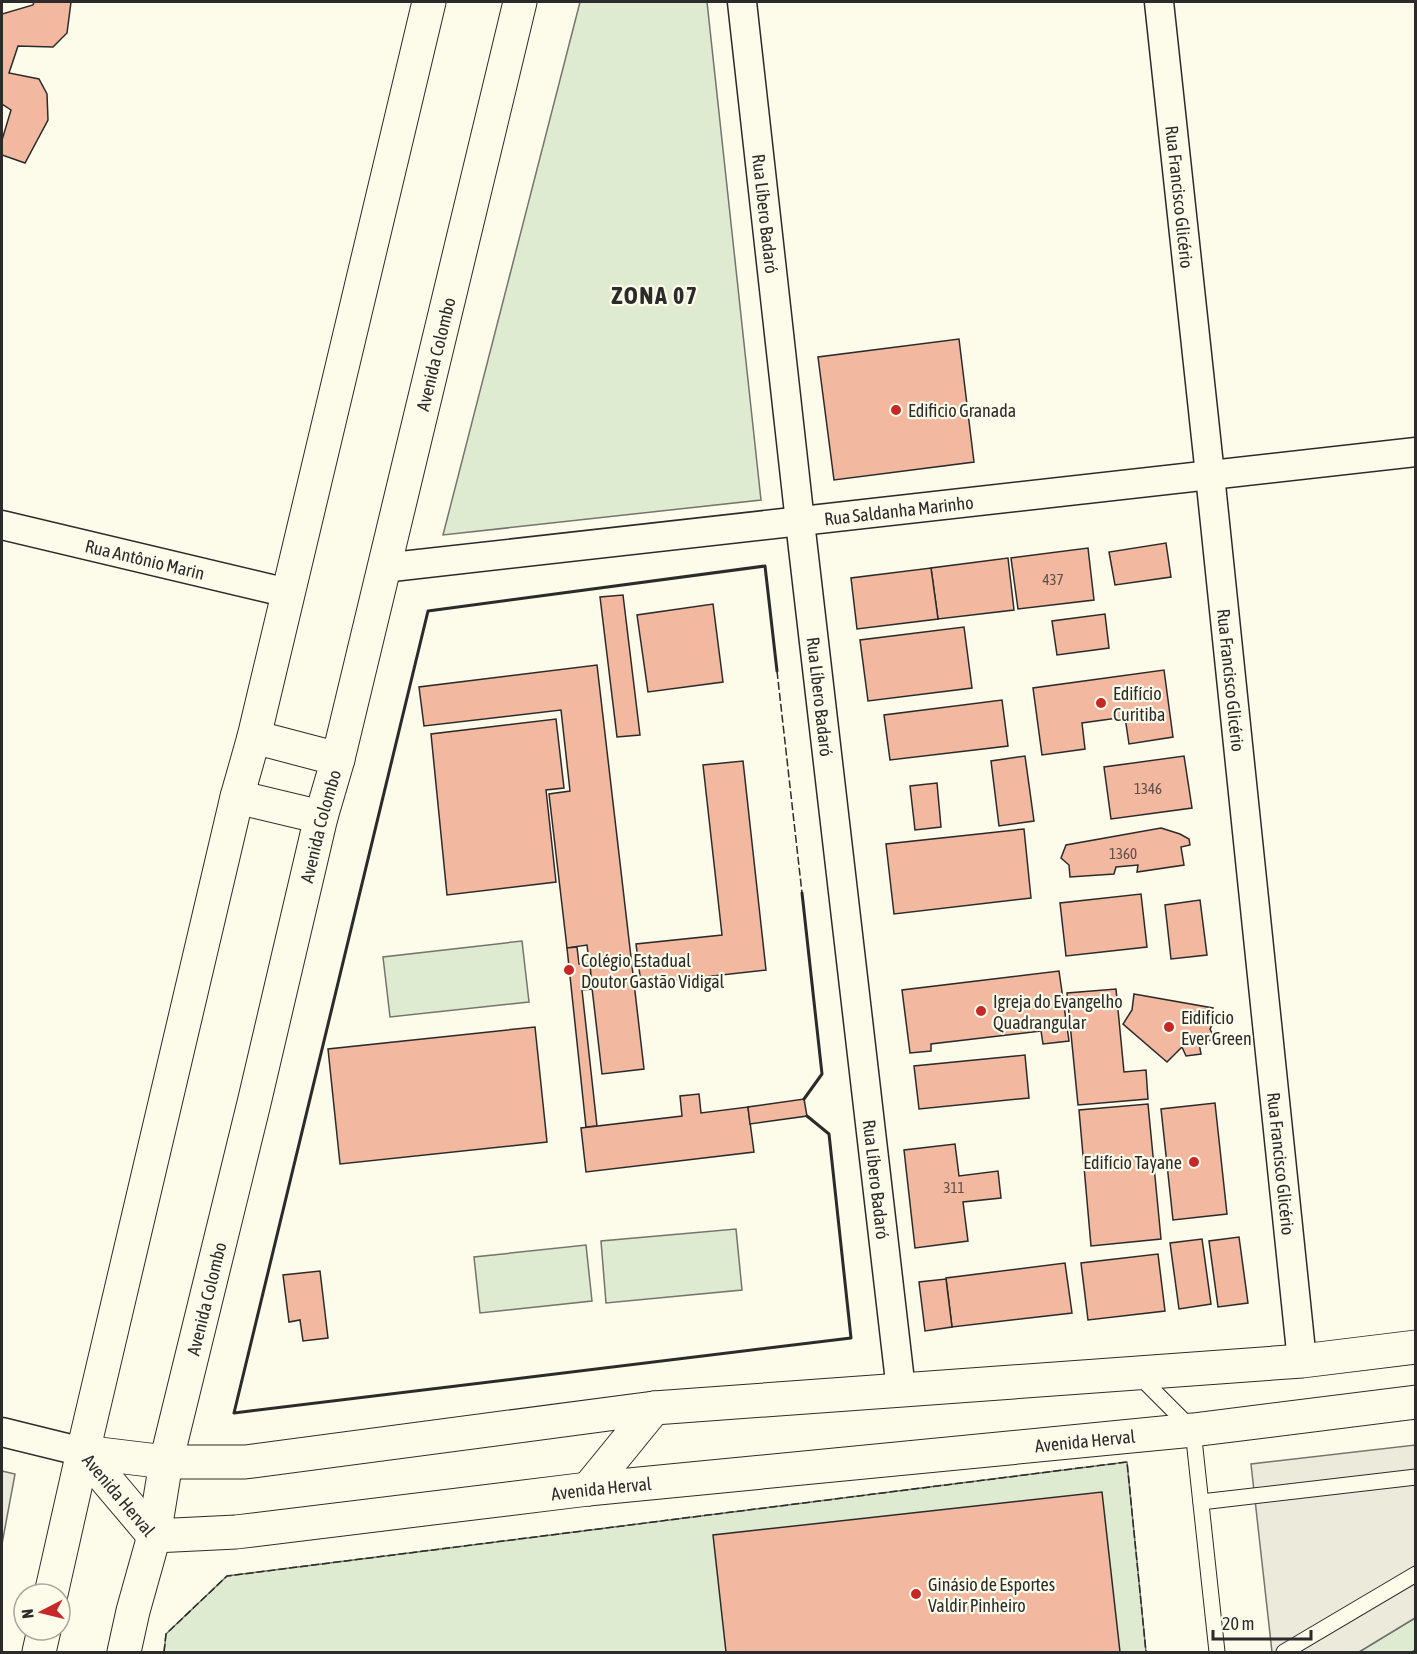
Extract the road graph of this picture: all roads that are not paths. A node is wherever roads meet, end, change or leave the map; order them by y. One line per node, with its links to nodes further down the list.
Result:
1 (429, 2): 10 (main road)
2 (520, 2): 9 (main road, Avenida Colombo)
3 (742, 2): 7 (street, Rua Líbero Badaró)
4 (1159, 2): 6 (street, Rua Francisco Glicério)
5 (1416, 452): 6 (street, Rua Saldanha Marinho)
6 (1210, 475): 7 (street, Rua Saldanha Marinho); 16 (street, Rua Francisco Glicério)
7 (800, 522): 9 (street, Rua Saldanha Marinho); 18 (street, Rua Líbero Badaró)
8 (2, 525): 10 (street, Rua Antônio Marin)
9 (383, 568): 12 (main road, Avenida Colombo)
10 (288, 593): 11 (main road)
11 (254, 737): 12 (main road); 13 (main road)
12 (338, 759): 14 (main road, Avenida Colombo)
13 (237, 797): 14 (main road); 23 (main road)
14 (321, 817): 24 (main road, Avenida Colombo)
15 (1416, 1347): 16 (main road, Avenida Herval)
16 (1302, 1361): 17 (main road, Avenida Herval)
17 (1136, 1374): 18 (main road, Avenida Herval); 21 (lane)
18 (902, 1390): 20 (main road, Avenida Herval)
19 (1416, 1402): 21 (main road, Avenida Herval)
20 (654, 1408): 24 (main road, Avenida Herval); 26 (main road)
21 (1193, 1430): 26 (main road, Avenida Herval); 27 (lane)
22 (2, 1432): 23 (street)
23 (83, 1452): 24 (main road, Avenida Herval); 28 (main road, Avenida Herval); 30 (main road)
24 (166, 1462): 28 (main road, Avenida Colombo)
25 (1416, 1477): 27 (lane)
26 (588, 1489): 28 (main road, Avenida Herval)
27 (1201, 1503): 32 (lane)
28 (154, 1536): 31 (main road, Avenida Colombo)
29 (1416, 1574): 33 (lane)
30 (54, 1582)
31 (124, 1653)
32 (1217, 1653)
33 (1284, 1653)

